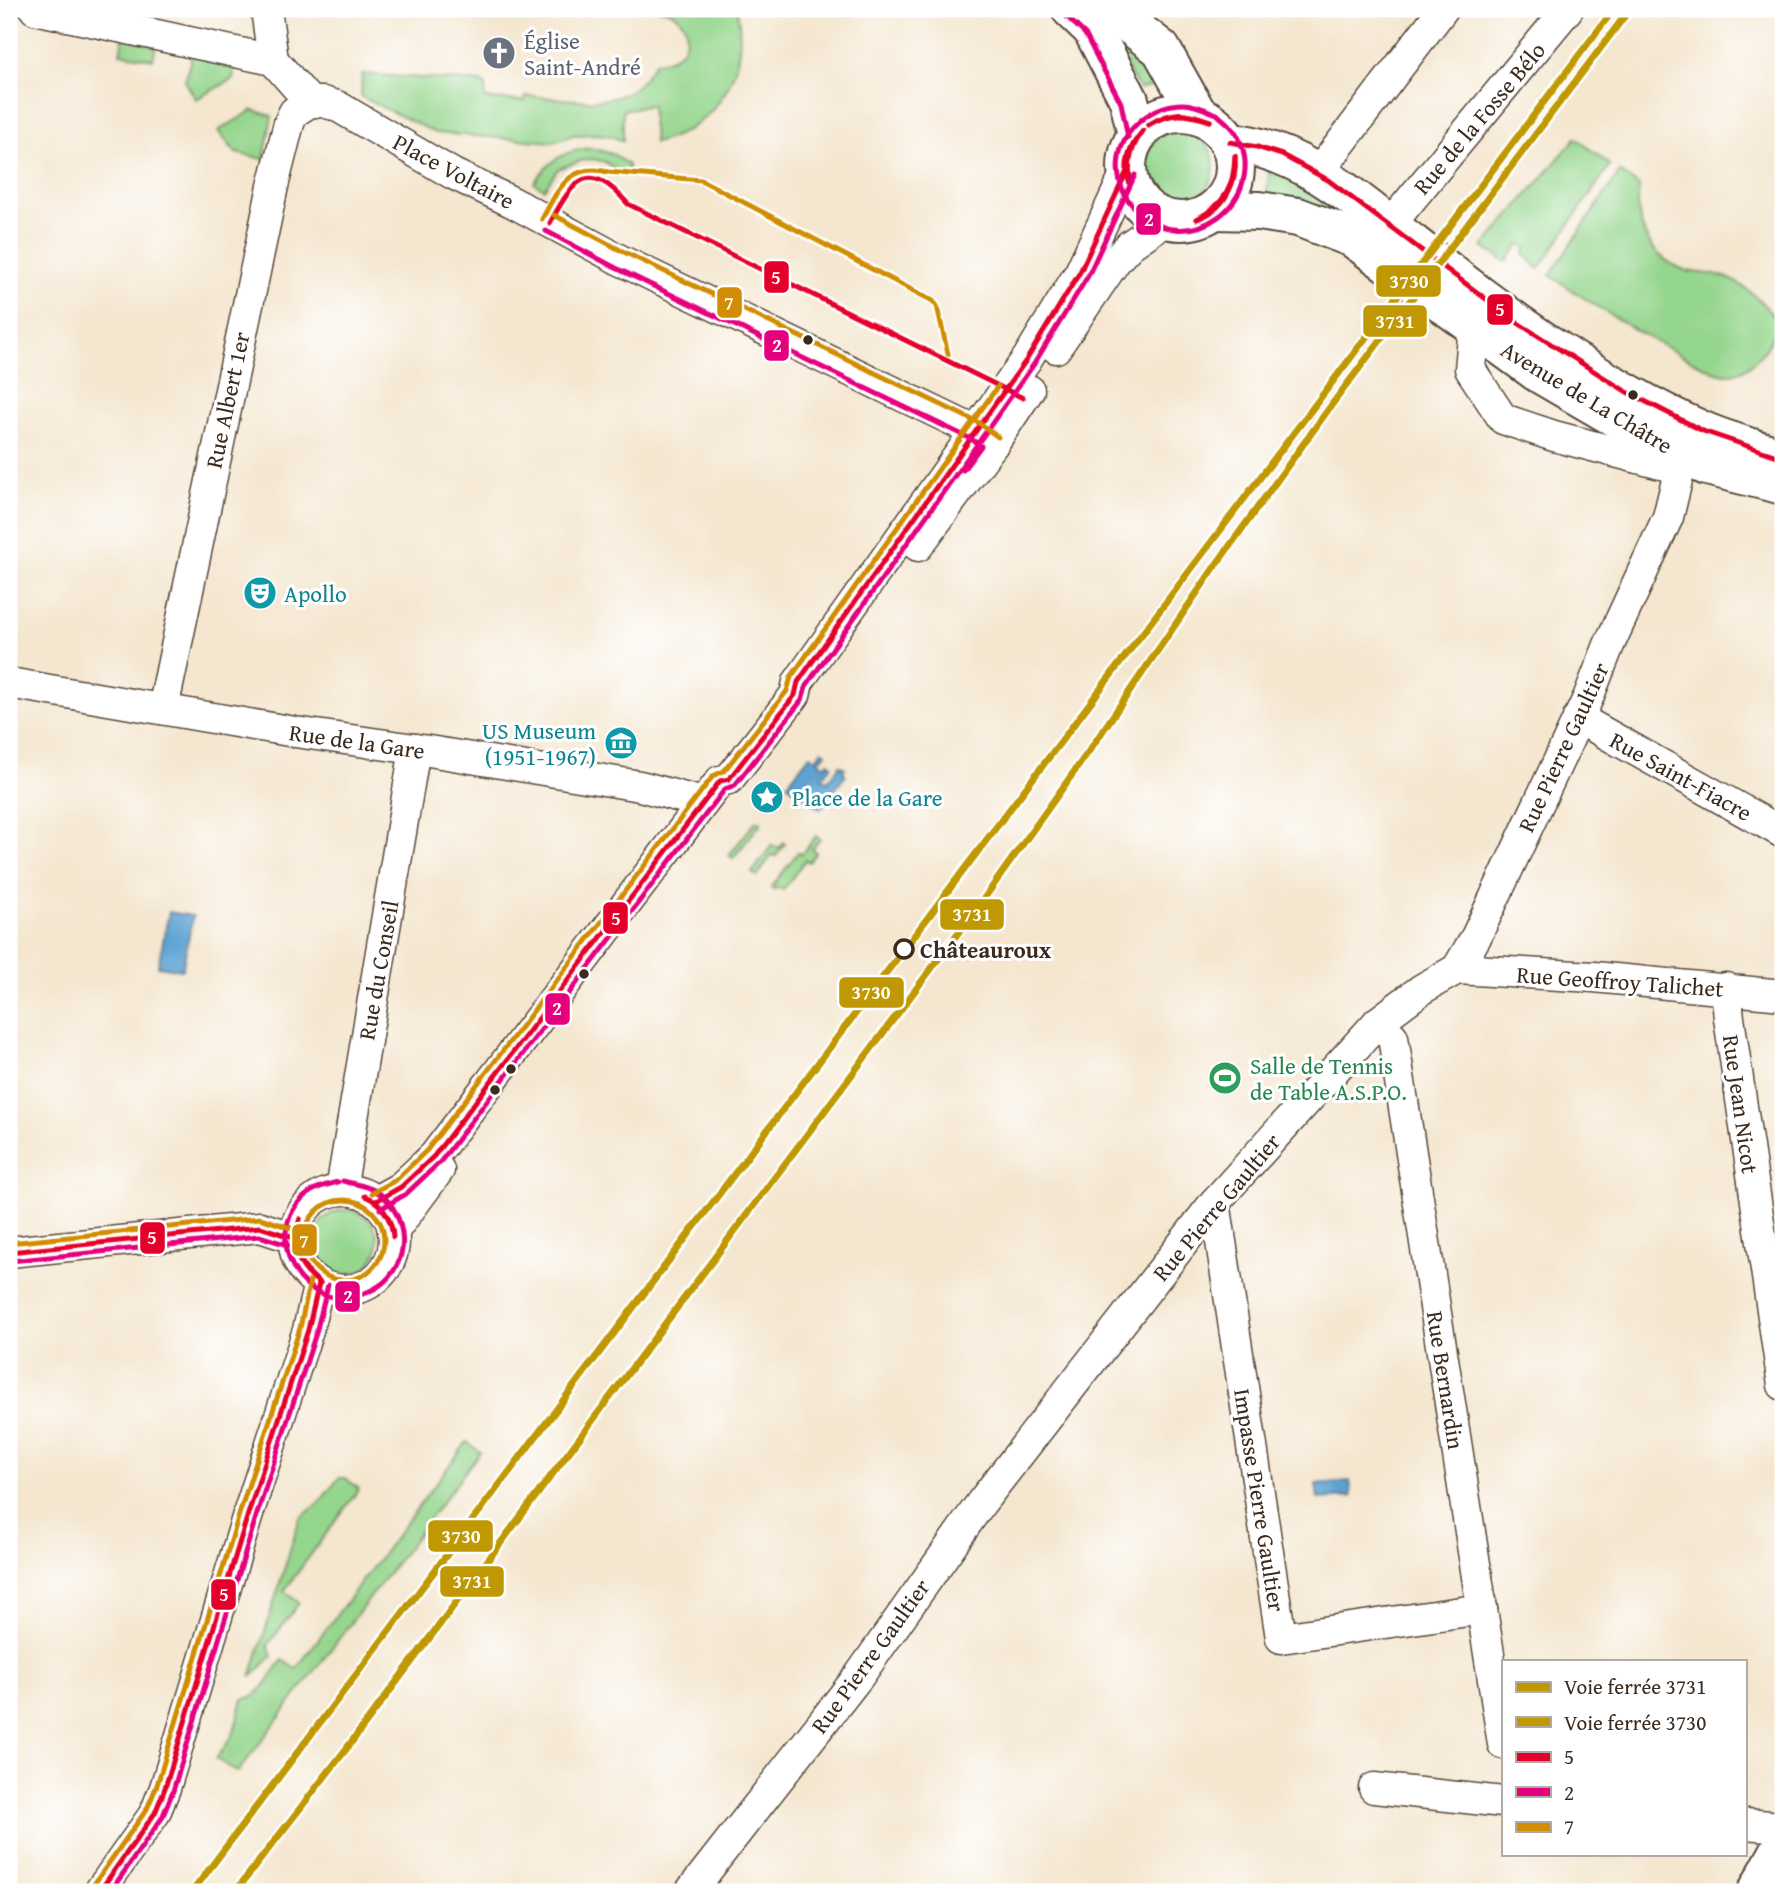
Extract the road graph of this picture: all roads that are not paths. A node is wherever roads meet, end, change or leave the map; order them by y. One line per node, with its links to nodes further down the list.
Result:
1 (35, 9): 7 (street)
2 (266, 9): 7 (street)
3 (1071, 9): 10 (main road)
4 (1110, 9): 9 (main road)
5 (1443, 9): 13 (street)
6 (1568, 9): 16 (street, Rue de la Fosse Bélo)
7 (274, 60): 8 (street)
8 (310, 102): 18 (street, Place Voltaire); 24 (street, Rue Albert 1er)
9 (1198, 115): 10 (main road); 11 (main road)
10 (1138, 135): 12 (main road)
11 (1230, 142): 13 (main road); 14 (main road)
12 (1127, 171): 15 (main road); 18 (street)
13 (1318, 173): 16 (main road)
14 (1215, 210): 15 (main road); 16 (main road)
15 (1166, 220): 18 (street)
16 (1381, 239): 17 (main road, Avenue de La Châtre); 20 (main road, Avenue de La Châtre)
17 (1474, 326): 19 (main road, Avenue de La Châtre); 19 (street)
18 (984, 438): 23 (street); 23 (street)
19 (1678, 453): 21 (main road, Avenue de La Châtre); 25 (street, Rue Pierre Gaultier)
20 (1783, 458)
21 (1783, 485)
22 (9, 683): 24 (street, Rue de la Gare)
23 (795, 695): 27 (street)
24 (163, 709): 26 (street, Rue de la Gare)
25 (1578, 718): 29 (street, Rue Saint-Fiacre); 30 (street, Rue Pierre Gaultier)
26 (415, 749): 28 (street, Rue de la Gare); 34 (street, Rue du Conseil)
27 (729, 779): 28 (street); 37 (street)
28 (703, 803): 35 (street)
29 (1783, 833)
30 (1457, 969): 31 (street, Rue Geoffroy Talichet); 33 (street, Rue Pierre Gaultier)
31 (1726, 988): 32 (street, Rue Geoffroy Talichet); 41 (street, Rue Jean Nicot)
32 (1783, 995)
33 (1378, 1023): 36 (street, Rue Pierre Gaultier); 42 (street, Rue Bernardin)
34 (341, 1190): 35 (street); 38 (street)
35 (376, 1201): 37 (street)
36 (1214, 1202): 42 (street, Impasse Pierre Gaultier); 50 (street, Rue Pierre Gaultier)
37 (393, 1232): 40 (street)
38 (294, 1238): 39 (street); 40 (street)
39 (9, 1252)
40 (319, 1283): 49 (street)
41 (1783, 1385)
42 (1482, 1609): 43 (street, Rue Bernardin)
43 (1502, 1738)
44 (1374, 1788): 45 (street)
45 (1502, 1802)
46 (1746, 1824): 47 (street)
47 (1783, 1827)
48 (1783, 1845): 51 (main road)
49 (99, 1892)
50 (690, 1892)
51 (1757, 1892)

